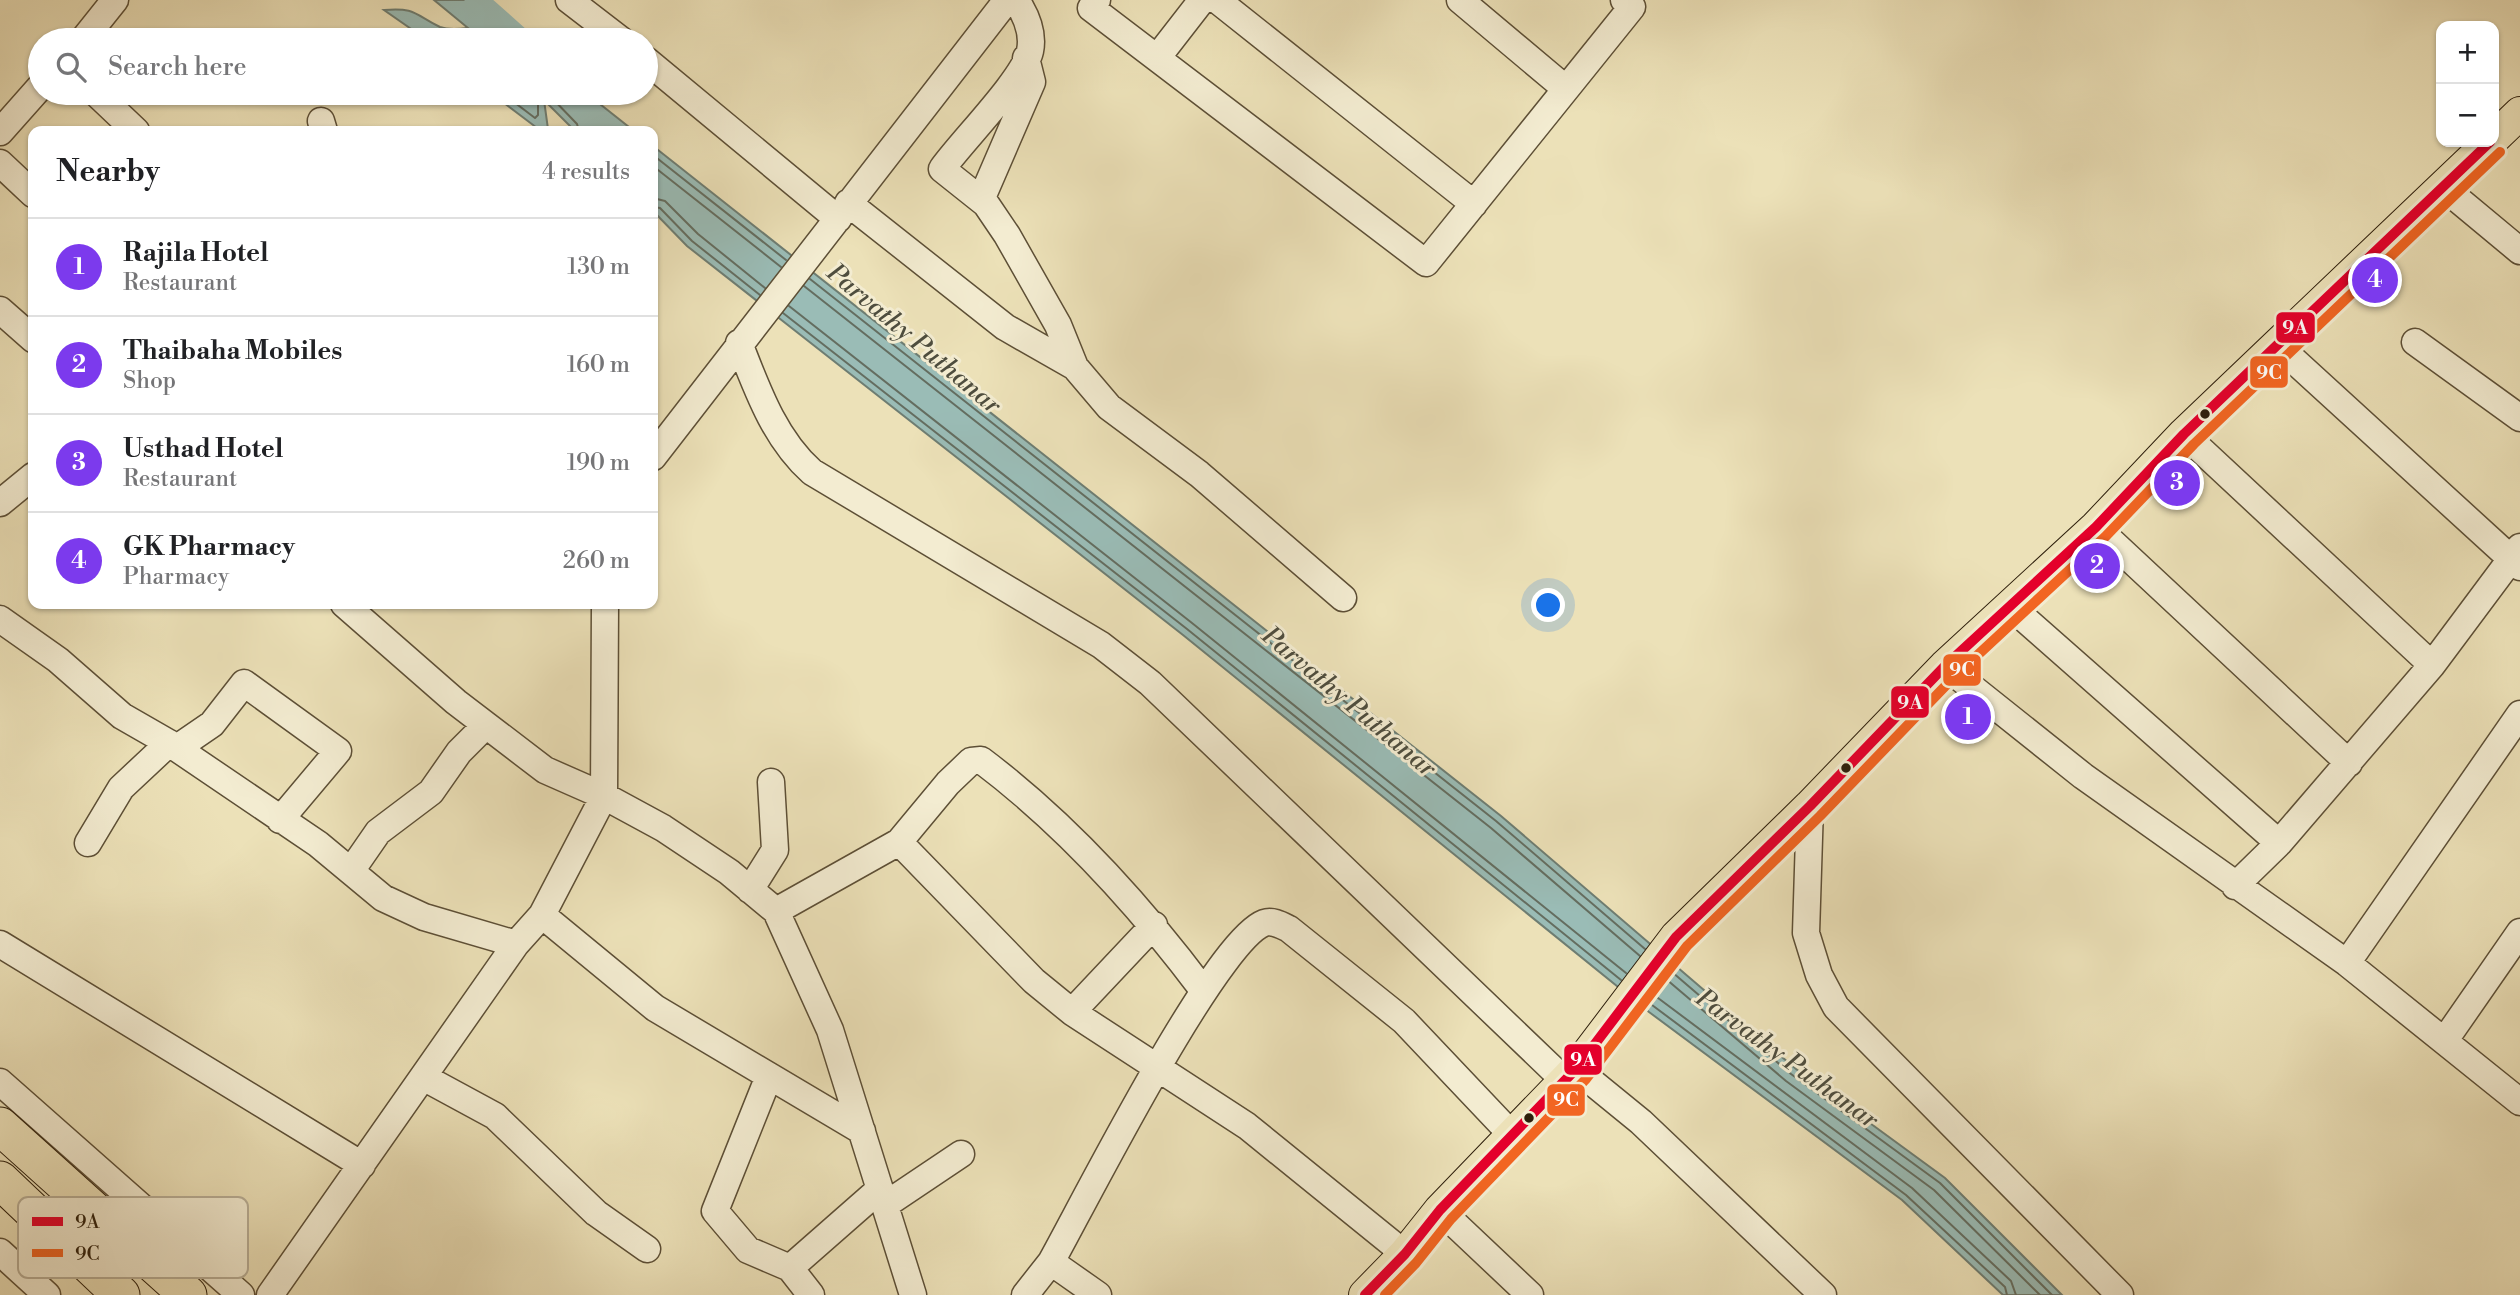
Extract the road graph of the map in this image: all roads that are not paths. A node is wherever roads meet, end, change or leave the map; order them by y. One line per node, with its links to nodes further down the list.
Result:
1 (115, 0): 10 (street)
2 (569, 0): 11 (street)
3 (1007, 0): 28 (street)
4 (1016, 0): 12 (street)
5 (1097, 0): 13 (street)
6 (1202, 0): 13 (street)
7 (1217, 0): 27 (street)
8 (1460, 0): 15 (street)
9 (1624, 0): 15 (street)
10 (93, 28)
11 (605, 28)
12 (1026, 58): 26 (street); 26 (street)
13 (1157, 58): 27 (street)
14 (658, 69): 28 (street)
15 (1566, 89): 27 (street)
16 (28, 100): 20 (street)
17 (109, 105): 19 (street)
18 (2520, 113): 21 (main road)
19 (131, 126)
20 (0, 132)
21 (2499, 133)
22 (2485, 147): 24 (main road)
23 (0, 163): 25 (street)
24 (2443, 187): 29 (street); 34 (main road)
25 (28, 189)
26 (981, 200): 35 (street)
27 (1474, 204)
28 (843, 211): 31 (street); 35 (street)
29 (2520, 251)
30 (0, 310): 32 (street)
31 (747, 333): 38 (street); 75 (street)
32 (28, 335)
33 (2415, 342): 36 (street)
34 (2277, 345): 37 (main road); 42 (street)
35 (1074, 367): 43 (street)
36 (2520, 418)
37 (2184, 434): 41 (main road); 48 (street)
38 (658, 439)
39 (28, 480): 40 (street)
40 (0, 503)
41 (2096, 527): 44 (main road); 53 (street)
42 (2517, 557): 48 (street)
43 (1343, 598)
44 (2010, 606): 49 (main road); 60 (street)
45 (350, 609): 51 (street)
46 (600, 609): 55 (street)
47 (0, 619): 52 (street)
48 (2432, 665): 53 (street)
49 (1945, 666): 56 (main road); 62 (street)
50 (2520, 714): 70 (street)
51 (486, 725): 55 (street); 61 (street)
52 (173, 746): 57 (street); 57 (street); 59 (street)
53 (2349, 763): 60 (street)
54 (771, 782): 63 (street)
55 (604, 796): 63 (street); 65 (street)
56 (1810, 806): 75 (main road); 113 (street)
57 (280, 820): 61 (street)
58 (900, 842): 64 (street); 66 (street); 72 (street)
59 (88, 843)
60 (2279, 843): 62 (street)
61 (351, 871): 69 (street)
62 (2235, 886): 70 (street)
63 (750, 890): 64 (street)
64 (776, 911): 81 (street)
65 (542, 915): 69 (street); 76 (street)
66 (1154, 925): 71 (street); 72 (street)
67 (2520, 932): 73 (street)
68 (0, 944): 84 (street)
69 (516, 944): 77 (street)
70 (2347, 963): 73 (street)
71 (1203, 990): 74 (street); 82 (street)
72 (1072, 1012): 74 (street)
73 (2445, 1040): 79 (street)
74 (1158, 1069): 93 (street); 94 (street)
75 (1570, 1075): 82 (main road); 112 (street)
76 (769, 1076): 81 (street); 96 (street)
77 (423, 1077): 84 (street); 91 (street)
78 (0, 1082): 88 (street)
79 (2520, 1102)
80 (0, 1126): 87 (highway)
81 (862, 1131): 89 (street)
82 (1512, 1135): 90 (main road)
83 (961, 1154): 89 (street)
84 (362, 1165): 105 (street)
85 (0, 1180): 86 (highway)
86 (18, 1197)
87 (79, 1197)
88 (130, 1197)
89 (882, 1197): 96 (street); 107 (street)
90 (1440, 1210): 93 (main road); 111 (street)
91 (647, 1249)
92 (0, 1252): 95 (street)
93 (1405, 1254): 110 (main road)
94 (1051, 1262): 108 (street); 109 (street)
95 (18, 1268)
96 (790, 1268): 106 (street)
97 (28, 1278): 101 (street)
98 (103, 1278): 102 (highway)
99 (169, 1278): 103 (highway)
100 (222, 1278): 104 (street)
101 (47, 1295)
102 (121, 1295)
103 (188, 1295)
104 (241, 1295)
105 (270, 1295)
106 (811, 1295)
107 (913, 1295)
108 (1024, 1295)
109 (1098, 1295)
110 (1365, 1295)
111 (1530, 1295)
112 (1823, 1295)
113 (2120, 1295)

